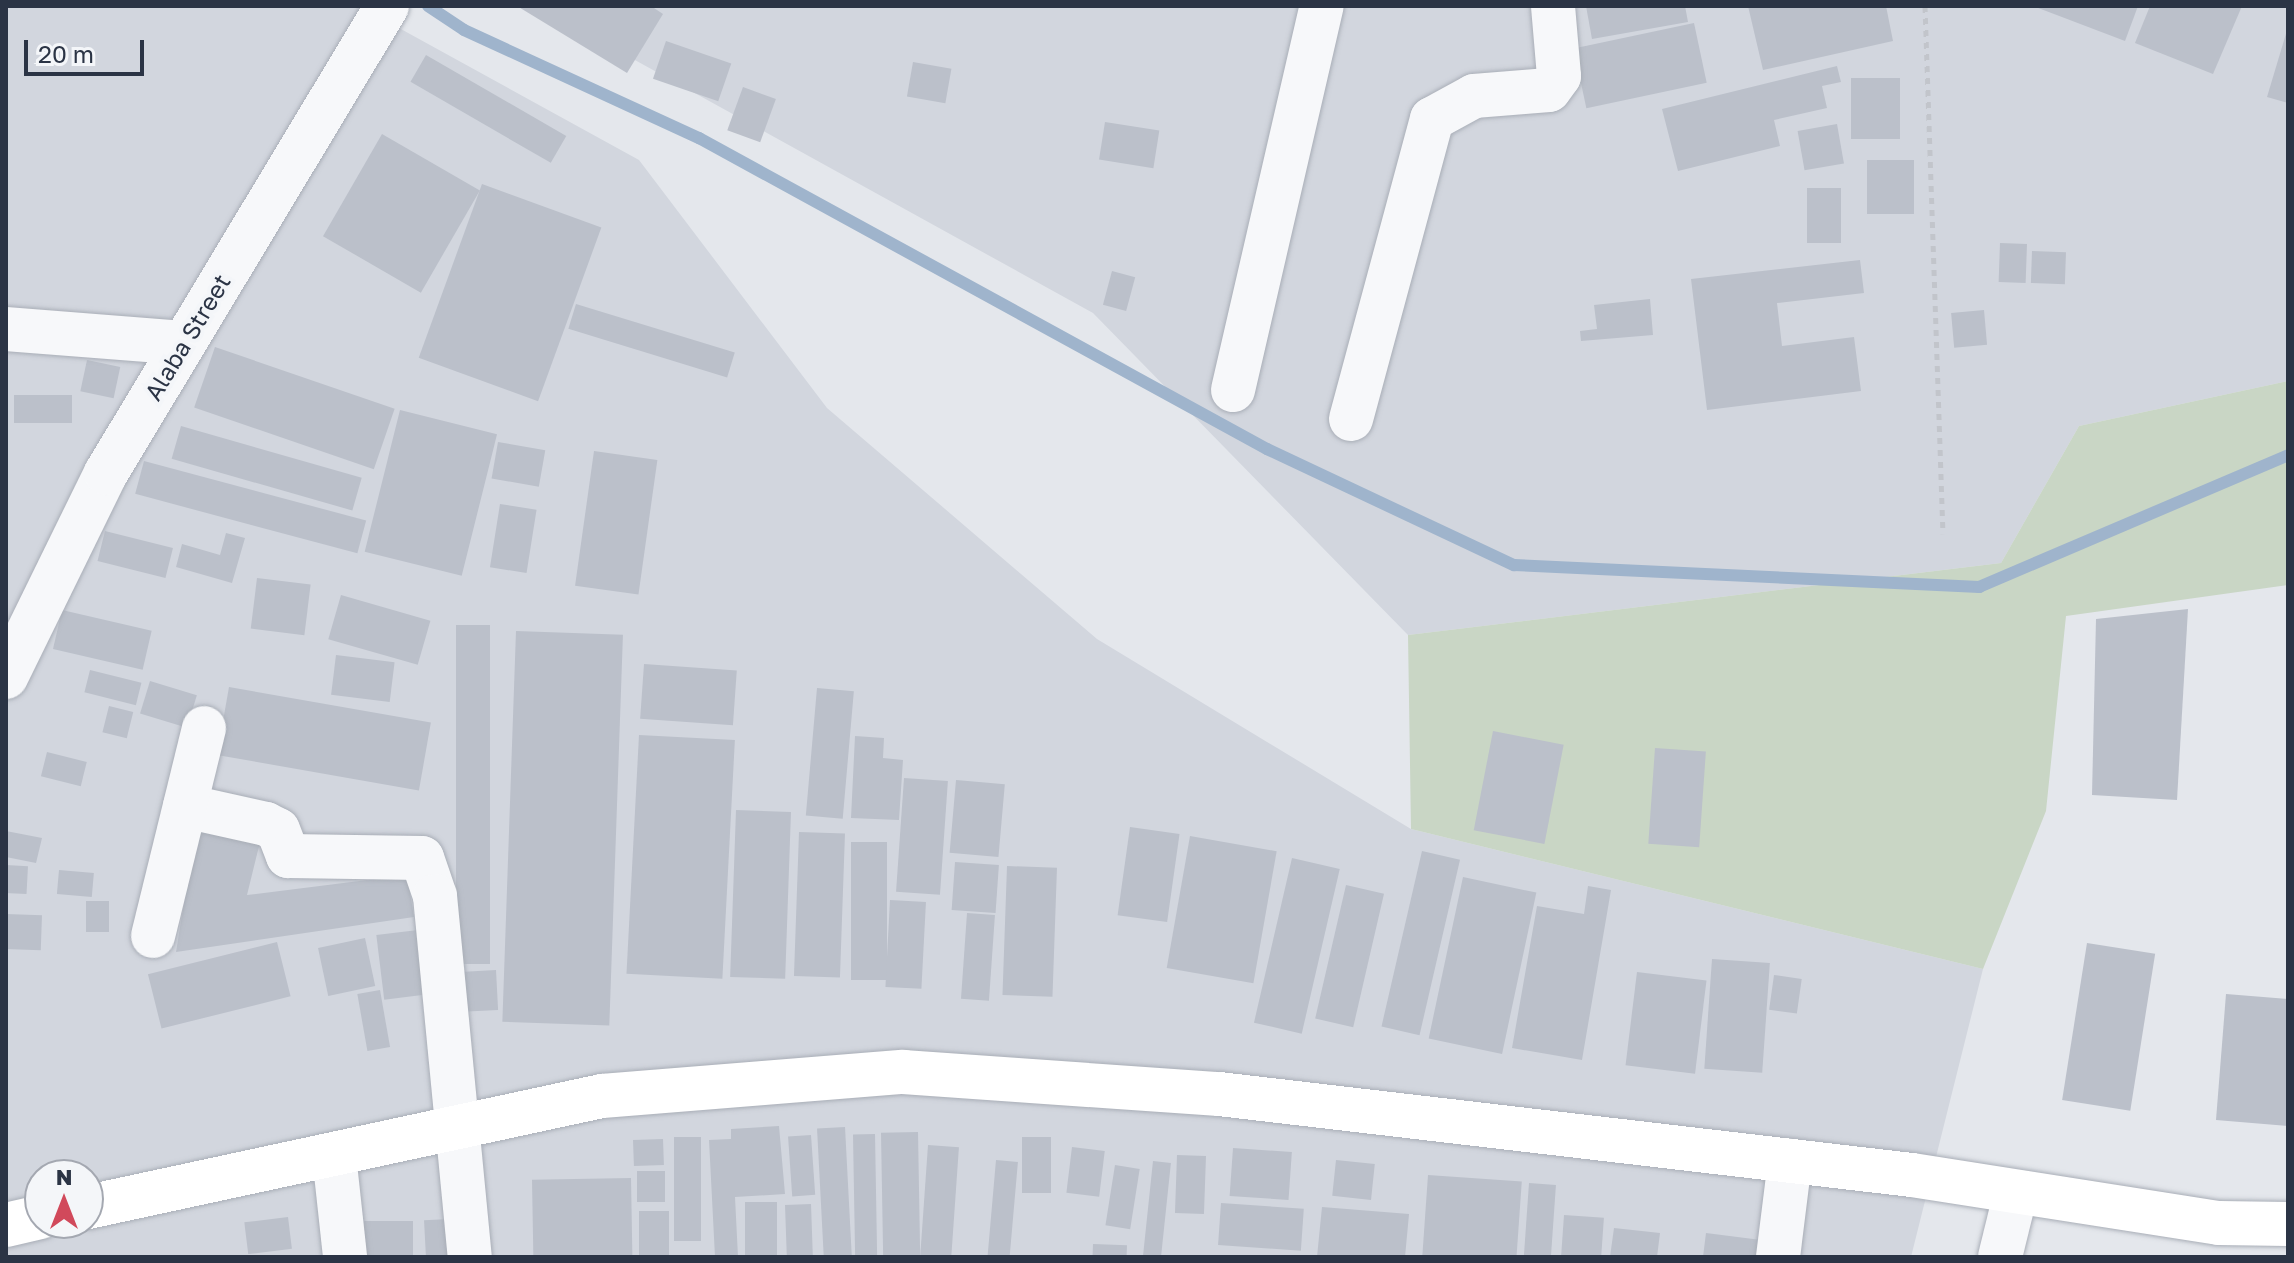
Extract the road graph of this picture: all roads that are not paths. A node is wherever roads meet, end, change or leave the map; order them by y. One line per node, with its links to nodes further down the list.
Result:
1 (1322, 6): 6 (street)
2 (1553, 6): 7 (street)
3 (386, 7): 5 (street, Alaba Street)
4 (6, 329): 5 (street)
5 (183, 343): 8 (street, Alaba Street)
6 (1233, 390)
7 (1351, 419)
8 (6, 677)
9 (204, 728): 10 (street)
10 (185, 806): 11 (street); 12 (street)
11 (153, 936)
12 (459, 1122): 13 (main road); 14 (main road); 19 (street)
13 (334, 1155): 16 (main road); 18 (street)
14 (1790, 1161): 15 (main road); 20 (street)
15 (2001, 1194): 17 (main road); 21 (street)
16 (104, 1204)
17 (2288, 1224)
18 (345, 1257)
19 (470, 1257)
20 (1778, 1257)
21 (2000, 1257)

